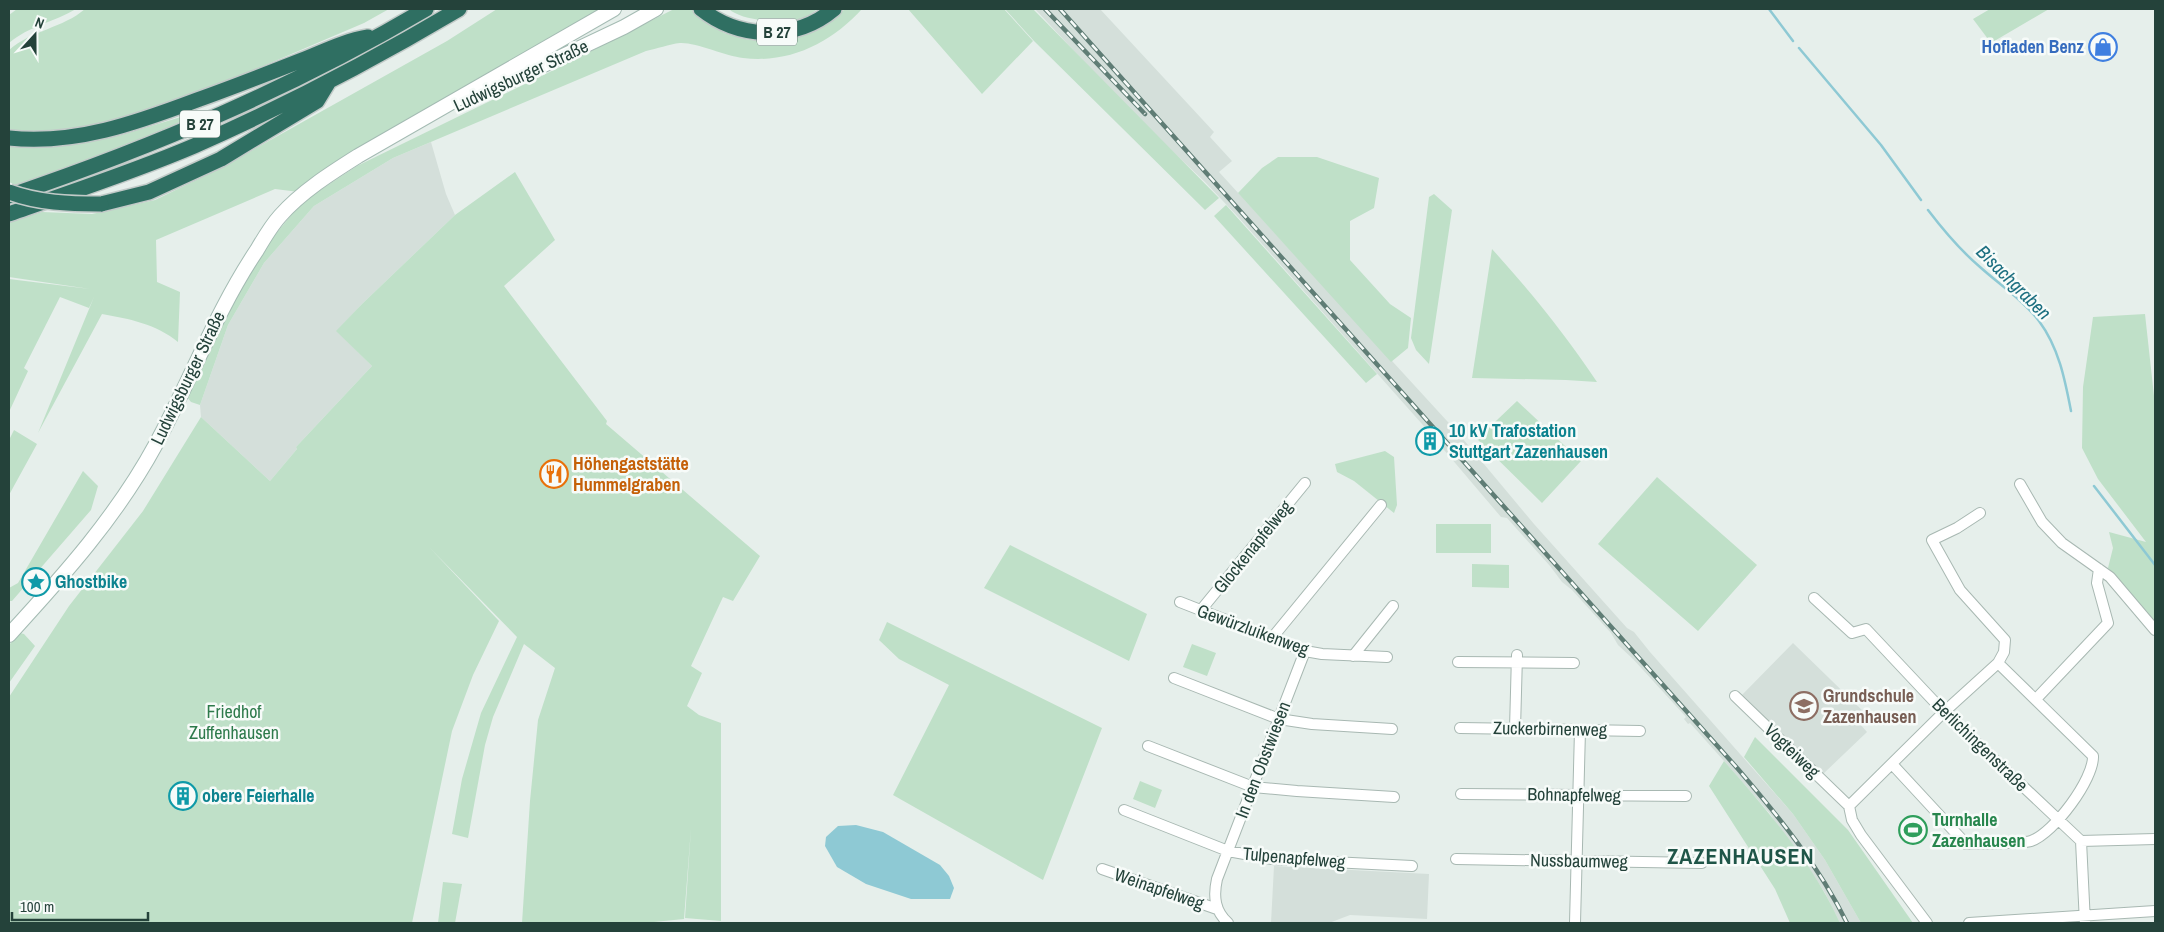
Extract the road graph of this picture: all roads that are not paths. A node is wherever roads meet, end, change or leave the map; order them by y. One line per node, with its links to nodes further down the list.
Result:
1 (426, 9): 9 (highway, B 27)
2 (459, 9): 10 (highway, B 27)
3 (614, 9): 12 (main road, Ludwigsburger Straße)
4 (656, 9): 12 (main road, Ludwigsburger Straße)
5 (701, 9): 8 (highway, B 27)
6 (720, 9): 8 (highway, B 27)
7 (834, 9): 8 (highway, B 27)
8 (733, 27)
9 (382, 34): 11 (highway); 14 (highway, B 27)
10 (329, 82): 13 (highway, B 27, bridge); 15 (highway, B 27)
11 (9, 138)
12 (384, 141): 26 (main road, Ludwigsburger Straße)
13 (9, 192)
14 (9, 196)
15 (9, 214)
16 (1305, 483): 24 (street, Glockenapfelweg)
17 (2020, 484): 20 (street)
18 (1382, 505): 27 (street)
19 (1980, 513): 34 (street)
20 (2099, 569): 25 (street); 37 (street)
21 (1814, 598): 38 (street, Berlichingenstraße)
22 (1180, 602): 24 (street, Gewürzluikenweg)
23 (1393, 606): 29 (street)
24 (1201, 610): 27 (street, Gewürzluikenweg)
25 (2155, 630)
26 (9, 635)
27 (1272, 638): 28 (street, Gewürzluikenweg)
28 (1305, 651): 29 (street, Gewürzluikenweg); 39 (street, In den Obstwiesen)
29 (1353, 656): 30 (street, Gewürzluikenweg)
30 (1388, 656)
31 (1516, 659): 32 (street); 33 (street); 42 (street)
32 (1458, 662)
33 (1574, 663)
34 (1998, 663): 37 (street); 38 (street)
35 (1174, 678): 39 (street)
36 (1735, 696): 52 (street, Vogteiweg)
37 (2036, 699): 54 (street)
38 (1944, 712): 46 (street); 54 (street, Berlichingenstraße)
39 (1279, 720): 41 (street); 47 (street, In den Obstwiesen)
40 (1460, 728): 42 (street, Zuckerbirnenweg)
41 (1392, 729)
42 (1515, 729): 43 (street, Zuckerbirnenweg)
43 (1580, 730): 44 (street, Zuckerbirnenweg); 49 (street)
44 (1640, 731)
45 (1148, 746): 47 (street)
46 (1892, 764): 52 (street); 54 (street)
47 (1253, 787): 50 (street); 57 (street, In den Obstwiesen)
48 (1461, 794): 49 (street, Bohnapfelweg)
49 (1579, 795): 51 (street, Bohnapfelweg); 59 (street)
50 (1394, 796)
51 (1686, 796)
52 (1849, 806): 68 (street)
53 (1124, 810): 57 (street, Tulpenapfelweg)
54 (2059, 820): 56 (street, Berlichingenstraße)
55 (2155, 839): 56 (street)
56 (2081, 841): 65 (street)
57 (1228, 851): 61 (street, Tulpenapfelweg); 63 (street, In den Obstwiesen)
58 (1456, 859): 59 (street, Nussbaumweg)
59 (1577, 860): 60 (street, Nussbaumweg); 67 (street)
60 (1702, 863)
61 (1412, 866)
62 (1102, 869): 63 (street, Weinapfelweg)
63 (1217, 909): 66 (street)
64 (2155, 911): 65 (street)
65 (2085, 920): 69 (street)
66 (1228, 923)
67 (1575, 923)
68 (1928, 923)
69 (1969, 923)

